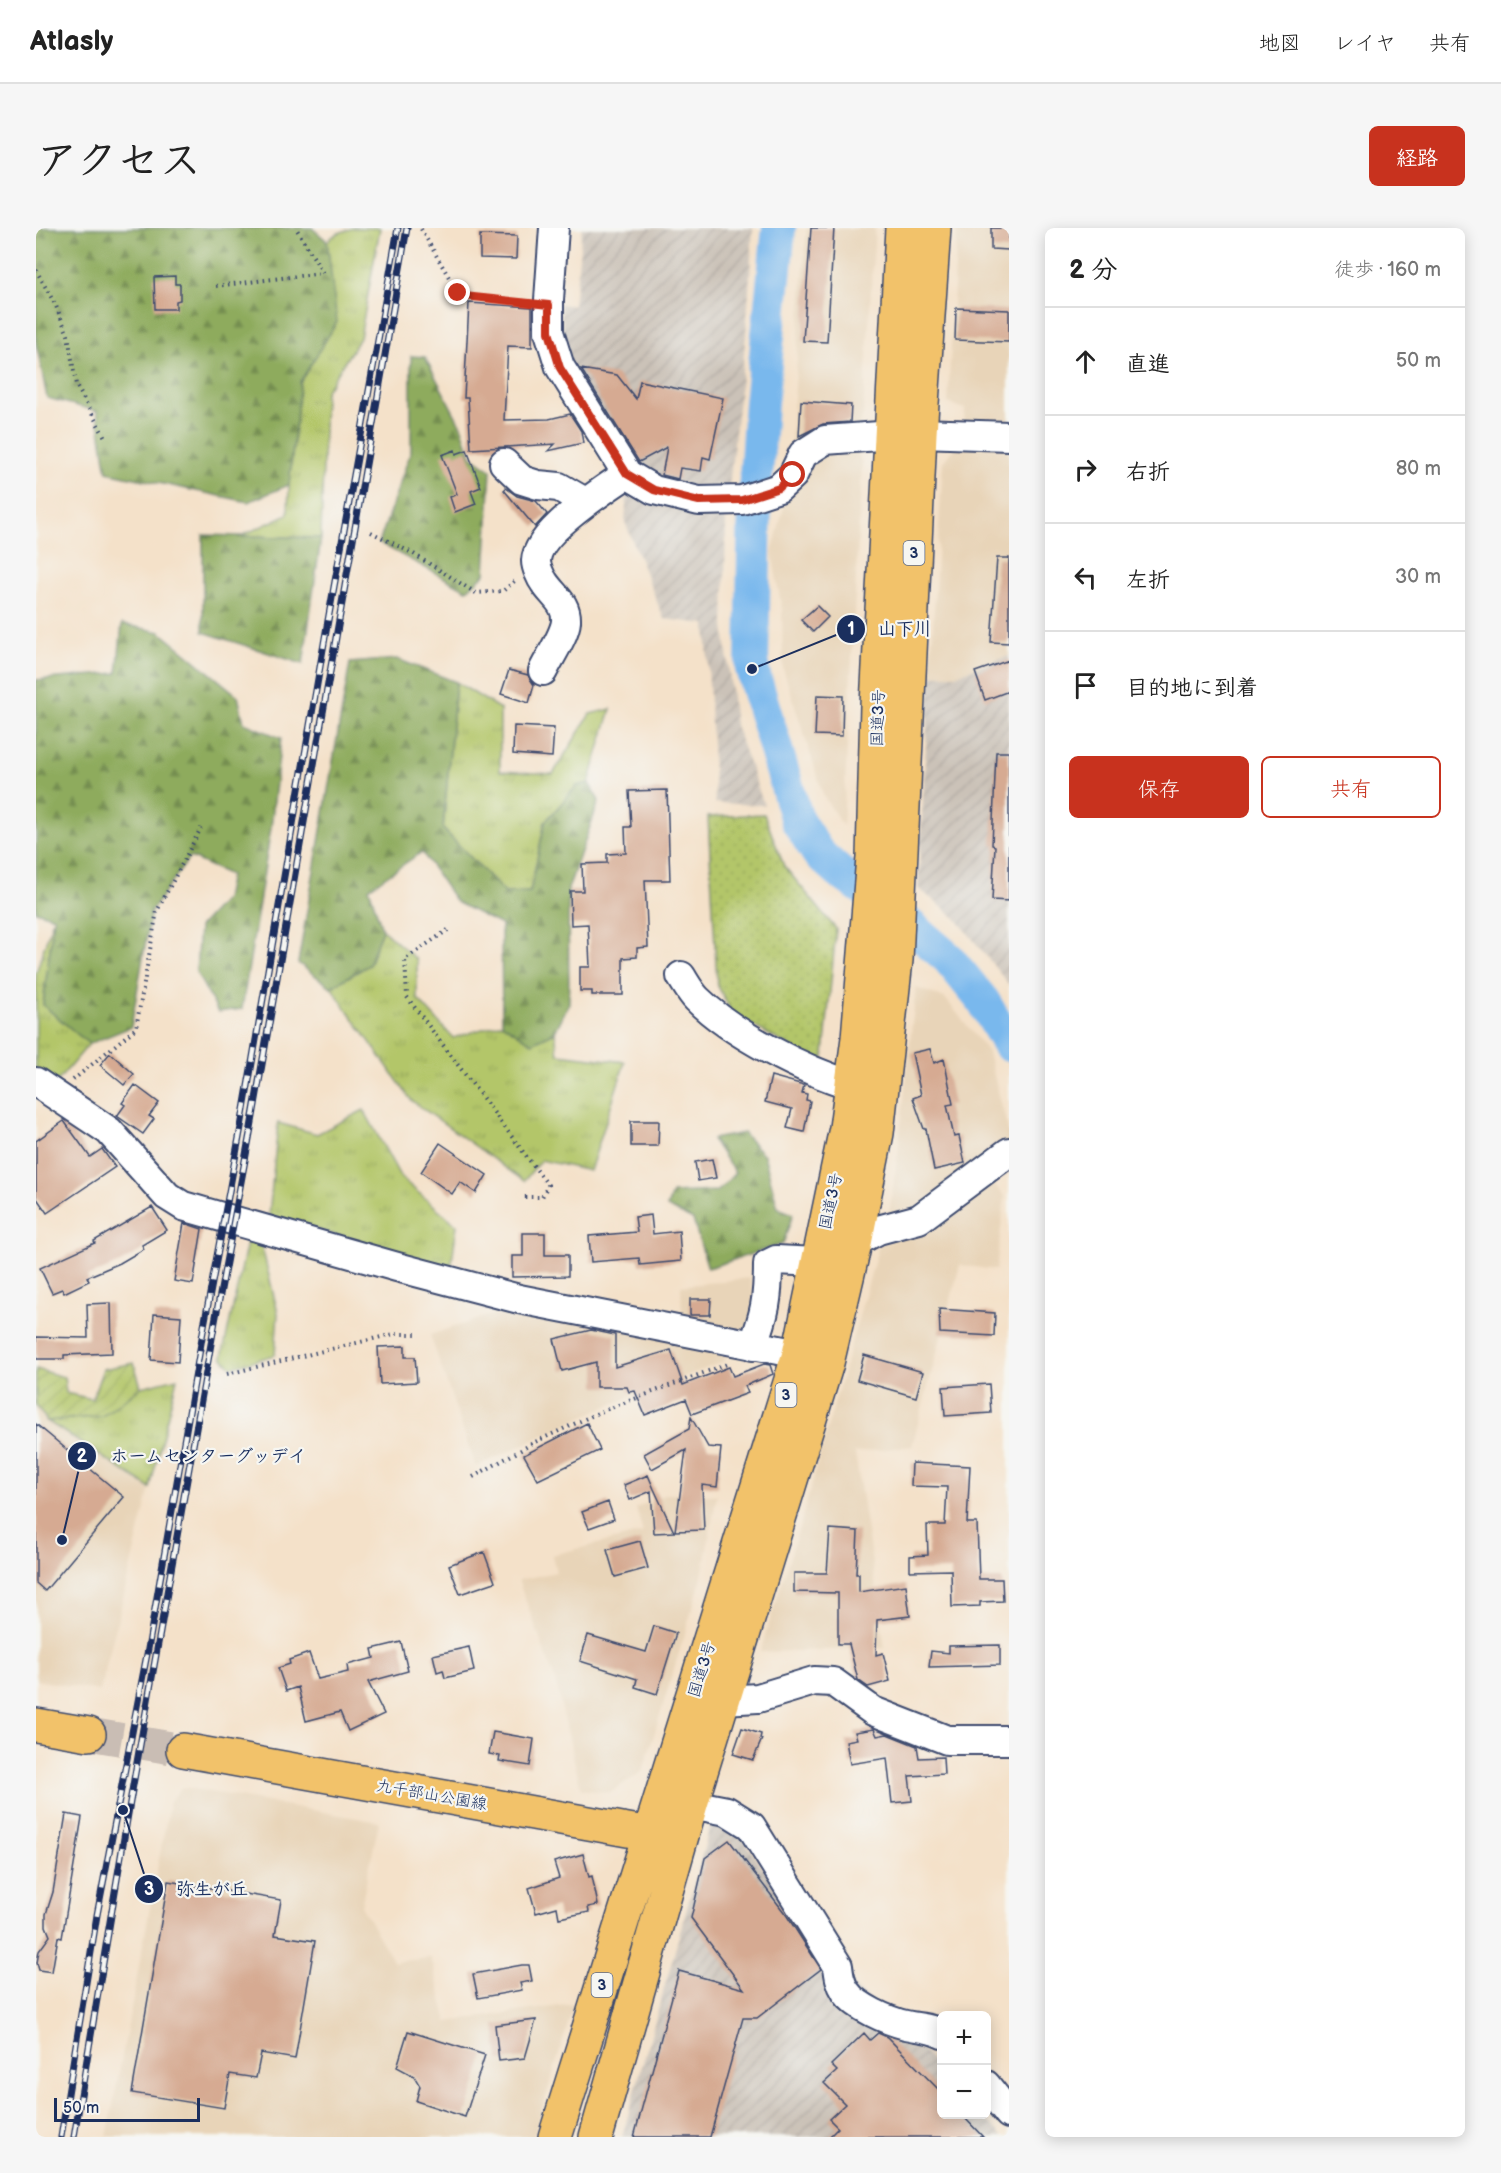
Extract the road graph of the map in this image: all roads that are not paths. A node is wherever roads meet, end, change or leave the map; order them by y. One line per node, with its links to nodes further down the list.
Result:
1 (554, 228): 7 (street)
2 (902, 228): 4 (main road, 国道3号 / 3)
3 (934, 228): 4 (main road, 国道3号 / 3)
4 (906, 434): 5 (street); 7 (street); 11 (main road, 国道3号 / 3); 14 (main road, 国道3号 / 3)
5 (1009, 436)
6 (504, 463): 8 (street)
7 (627, 474): 8 (street)
8 (585, 502): 9 (street)
9 (543, 671)
10 (681, 976): 11 (street)
11 (852, 1084): 15 (main road, 国道3号 / 3)
12 (46, 1088): 16 (street)
13 (1009, 1152): 14 (street)
14 (855, 1243): 15 (street); 18 (main road, 国道3号 / 3)
15 (817, 1262): 16 (street); 17 (main road, 国道3号 / 3)
16 (753, 1347): 17 (street)
17 (799, 1354): 24 (main road, 国道3号 / 3)
18 (723, 1700): 21 (street); 23 (main road, 国道3号 / 3)
19 (36, 1725): 20 (main road)
20 (89, 1734)
21 (1009, 1740)
22 (183, 1750): 24 (main road, 九千部山公園線)
23 (691, 1804): 24 (main road, 国道3号 / 3); 25 (street)
24 (665, 1838): 28 (main road, 国道3号 / 3); 29 (main road, 国道3号 / 3)
25 (937, 2032)
26 (991, 2090): 27 (street)
27 (1009, 2114)
28 (555, 2137)
29 (596, 2137)

